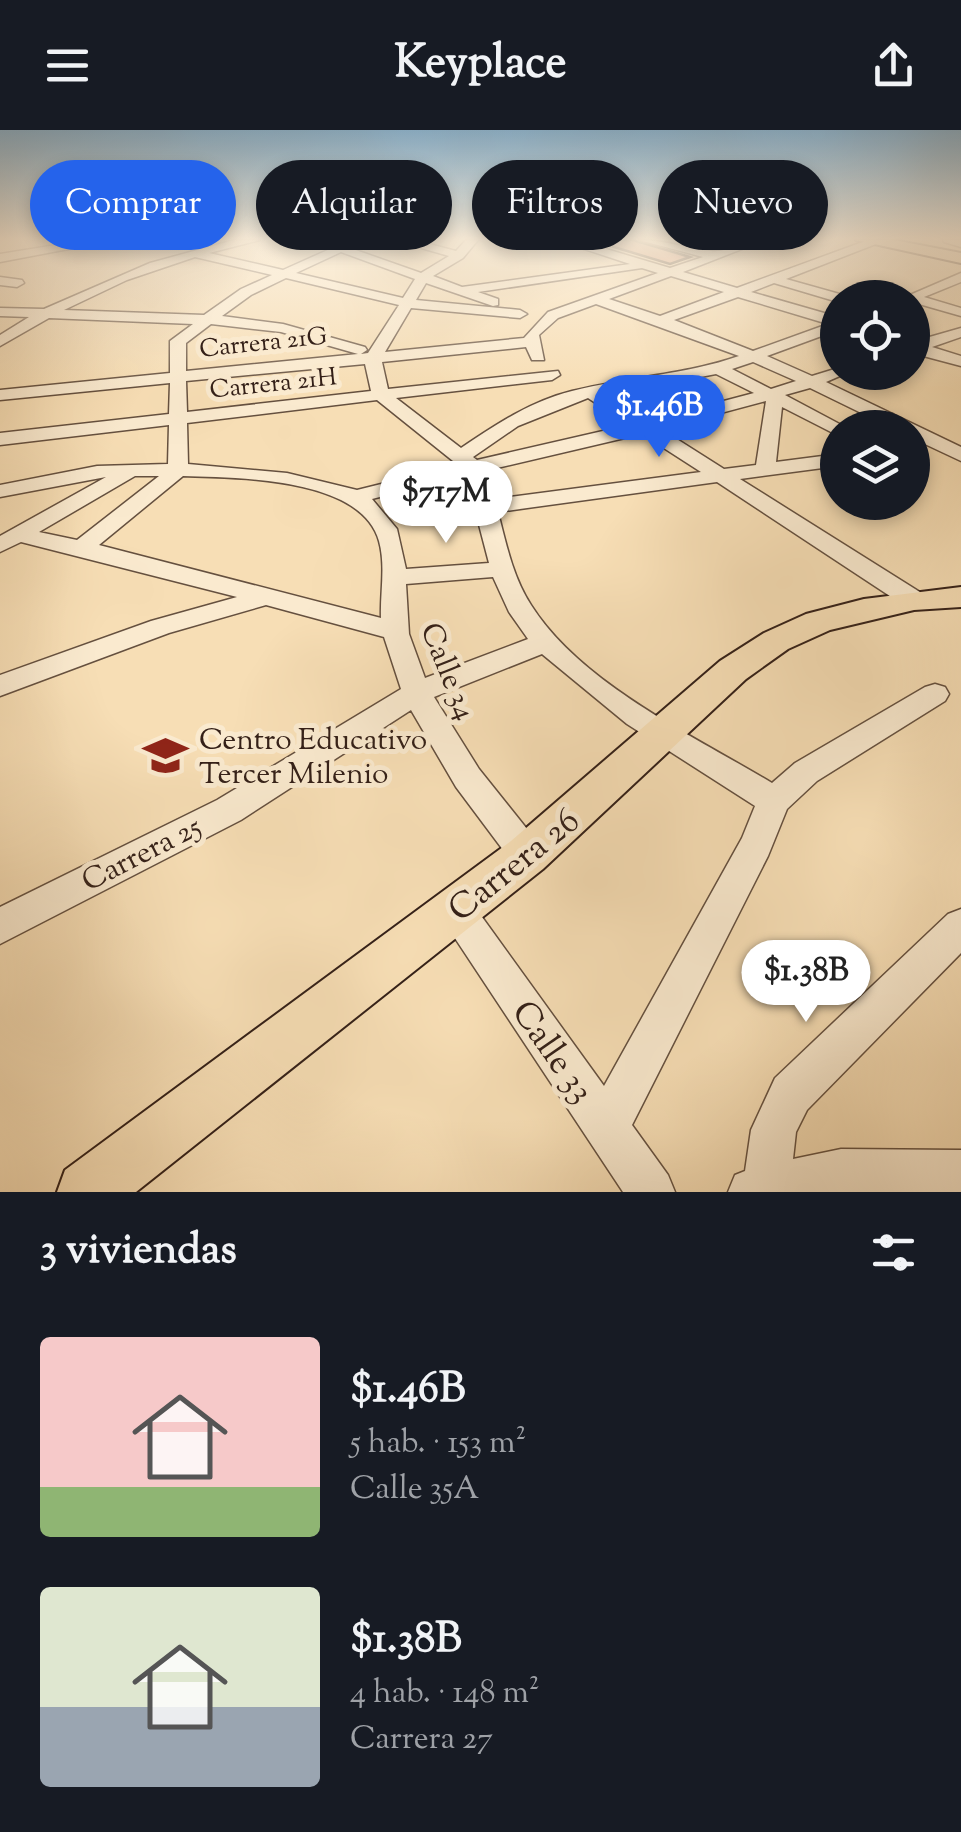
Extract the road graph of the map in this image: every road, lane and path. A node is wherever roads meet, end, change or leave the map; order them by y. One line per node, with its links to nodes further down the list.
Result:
1 (91, 290): 16 (street)
2 (254, 290): 19 (street)
3 (347, 290): 12 (street)
4 (414, 290): 12 (street)
5 (464, 290): 6 (street); 17 (street)
6 (467, 290)
7 (624, 290): 11 (street)
8 (726, 290): 10 (street)
9 (740, 290): 10 (street)
10 (734, 292): 20 (street); 21 (street)
11 (594, 300): 21 (street); 22 (street)
12 (406, 303): 17 (street); 30 (street)
13 (930, 303): 15 (street)
14 (0, 312): 16 (street)
15 (961, 312)
16 (44, 313): 18 (street); 25 (street)
17 (520, 314): 22 (street)
18 (154, 316): 19 (street); 26 (street)
19 (209, 318): 26 (street); 30 (street)
20 (820, 318)
21 (664, 320): 32 (street)
22 (540, 323): 27 (street)
23 (820, 331): 31 (street)
24 (961, 332): 28 (street)
25 (0, 340)
26 (178, 341): 35 (street)
27 (531, 342): 30 (street, Carrera 21G); 34 (street)
28 (930, 342)
29 (930, 352): 33 (street)
30 (375, 355): 35 (street, Carrera 21G); 40 (street)
31 (757, 355): 32 (street); 37 (street)
32 (729, 359): 39 (street); 41 (street)
33 (961, 361)
34 (552, 375): 39 (street); 40 (street, Carrera 21H)
35 (176, 376): 38 (street, Carrera 21G); 43 (street)
36 (820, 380): 37 (street)
37 (815, 382): 41 (street); 42 (street)
38 (0, 394)
39 (582, 394): 45 (street); 52 (street)
40 (381, 395): 43 (street, Carrera 21H); 52 (street)
41 (774, 396): 44 (street); 45 (street); 56 (street)
42 (872, 410)
43 (178, 417): 47 (street, Carrera 21H); 55 (street)
44 (820, 419)
45 (646, 428): 52 (street); 57 (street)
46 (961, 436): 49 (street)
47 (0, 439)
48 (930, 439): 49 (street)
49 (936, 442): 50 (street); 51 (street)
50 (930, 443)
51 (961, 455)
52 (466, 460): 59 (street); 60 (street)
53 (820, 463): 56 (street)
54 (134, 470): 55 (street); 58 (street); 61 (street)
55 (178, 470): 59 (street); 62 (street)
56 (765, 472): 57 (street)
57 (724, 478): 60 (street); 67 (street)
58 (0, 491)
59 (355, 497): 64 (street, Calle 34)
60 (486, 506): 63 (street)
61 (9, 540): 62 (street)
62 (82, 548): 65 (street)
63 (504, 569): 64 (street); 69 (street)
64 (393, 578): 68 (street, Calle 34)
65 (263, 597): 68 (street); 70 (street)
66 (961, 598): 67 (main road, Carrera 26)
67 (914, 600): 73 (main road, Carrera 26)
68 (395, 631): 71 (street, Calle 34)
69 (546, 642): 71 (street, Carrera 25); 73 (street)
70 (0, 686)
71 (416, 694): 75 (street, Calle 34); 77 (street, Carrera 25)
72 (936, 694): 74 (street)
73 (668, 732): 74 (street); 75 (main road, Carrera 26)
74 (774, 801): 79 (street)
75 (527, 855): 76 (main road, Carrera 26)
76 (456, 911): 79 (street, Calle 33); 82 (main road, Carrera 26)
77 (0, 926)
78 (961, 927): 81 (street)
79 (607, 1126): 83 (street, Calle 33)
80 (961, 1174): 81 (street)
81 (759, 1190)
82 (88, 1192)
83 (651, 1192)

